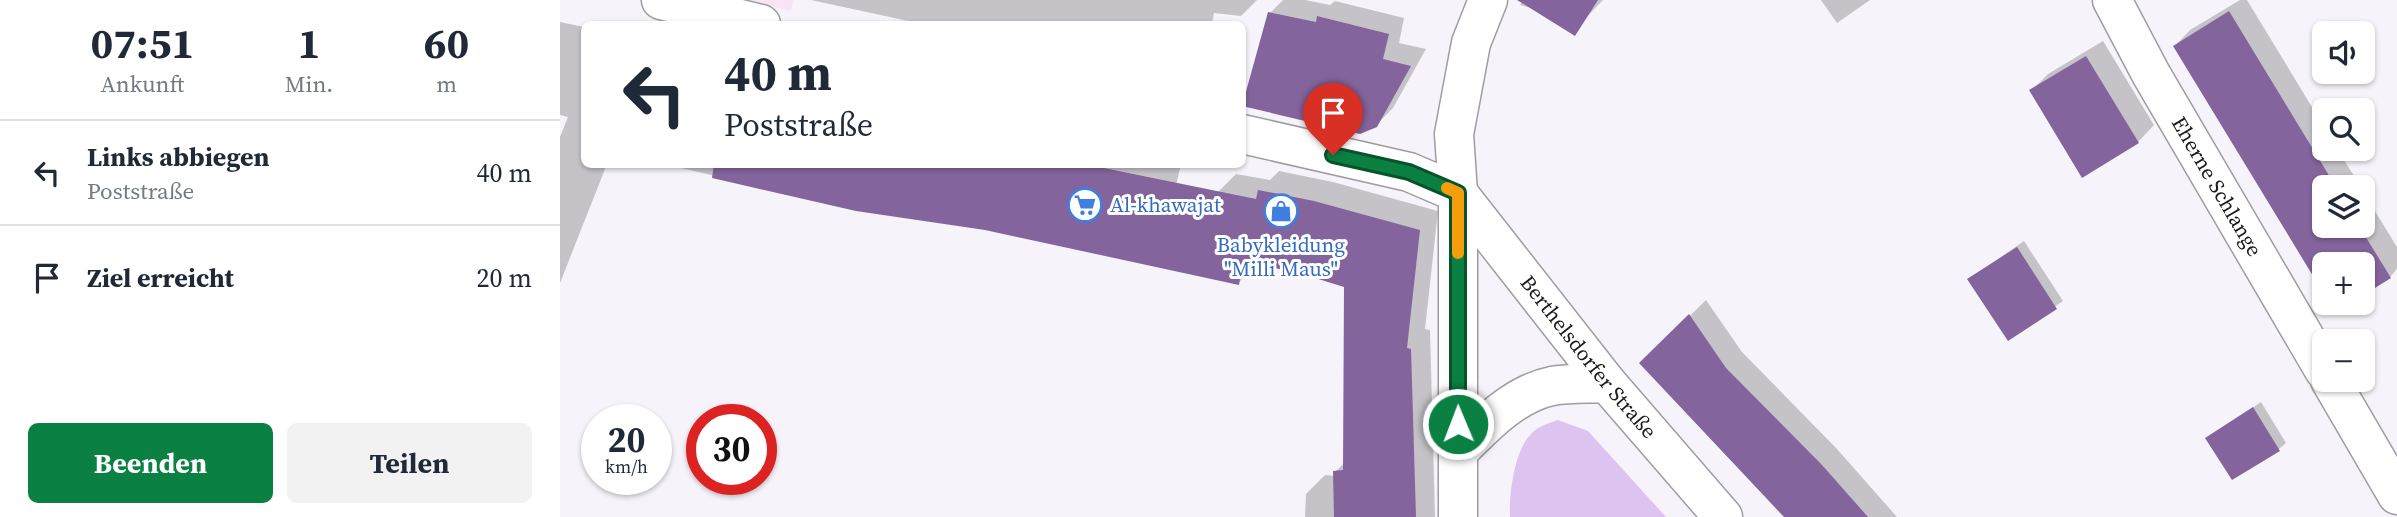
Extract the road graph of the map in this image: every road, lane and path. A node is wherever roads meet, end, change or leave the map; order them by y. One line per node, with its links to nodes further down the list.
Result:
1 (661, 0): 4 (street)
2 (1488, 0): 6 (street)
3 (2112, 0): 7 (street, Eherne Schlange)
4 (748, 21)
5 (1246, 135): 6 (street)
6 (1458, 193): 8 (street, Berthelsdorfer Straße); 10 (street)
7 (2312, 349)
8 (1606, 383): 10 (street); 13 (street, Berthelsdorfer Straße)
9 (2337, 392): 11 (street)
10 (1459, 451): 12 (street)
11 (2397, 495)
12 (1458, 517)
13 (1723, 517)

